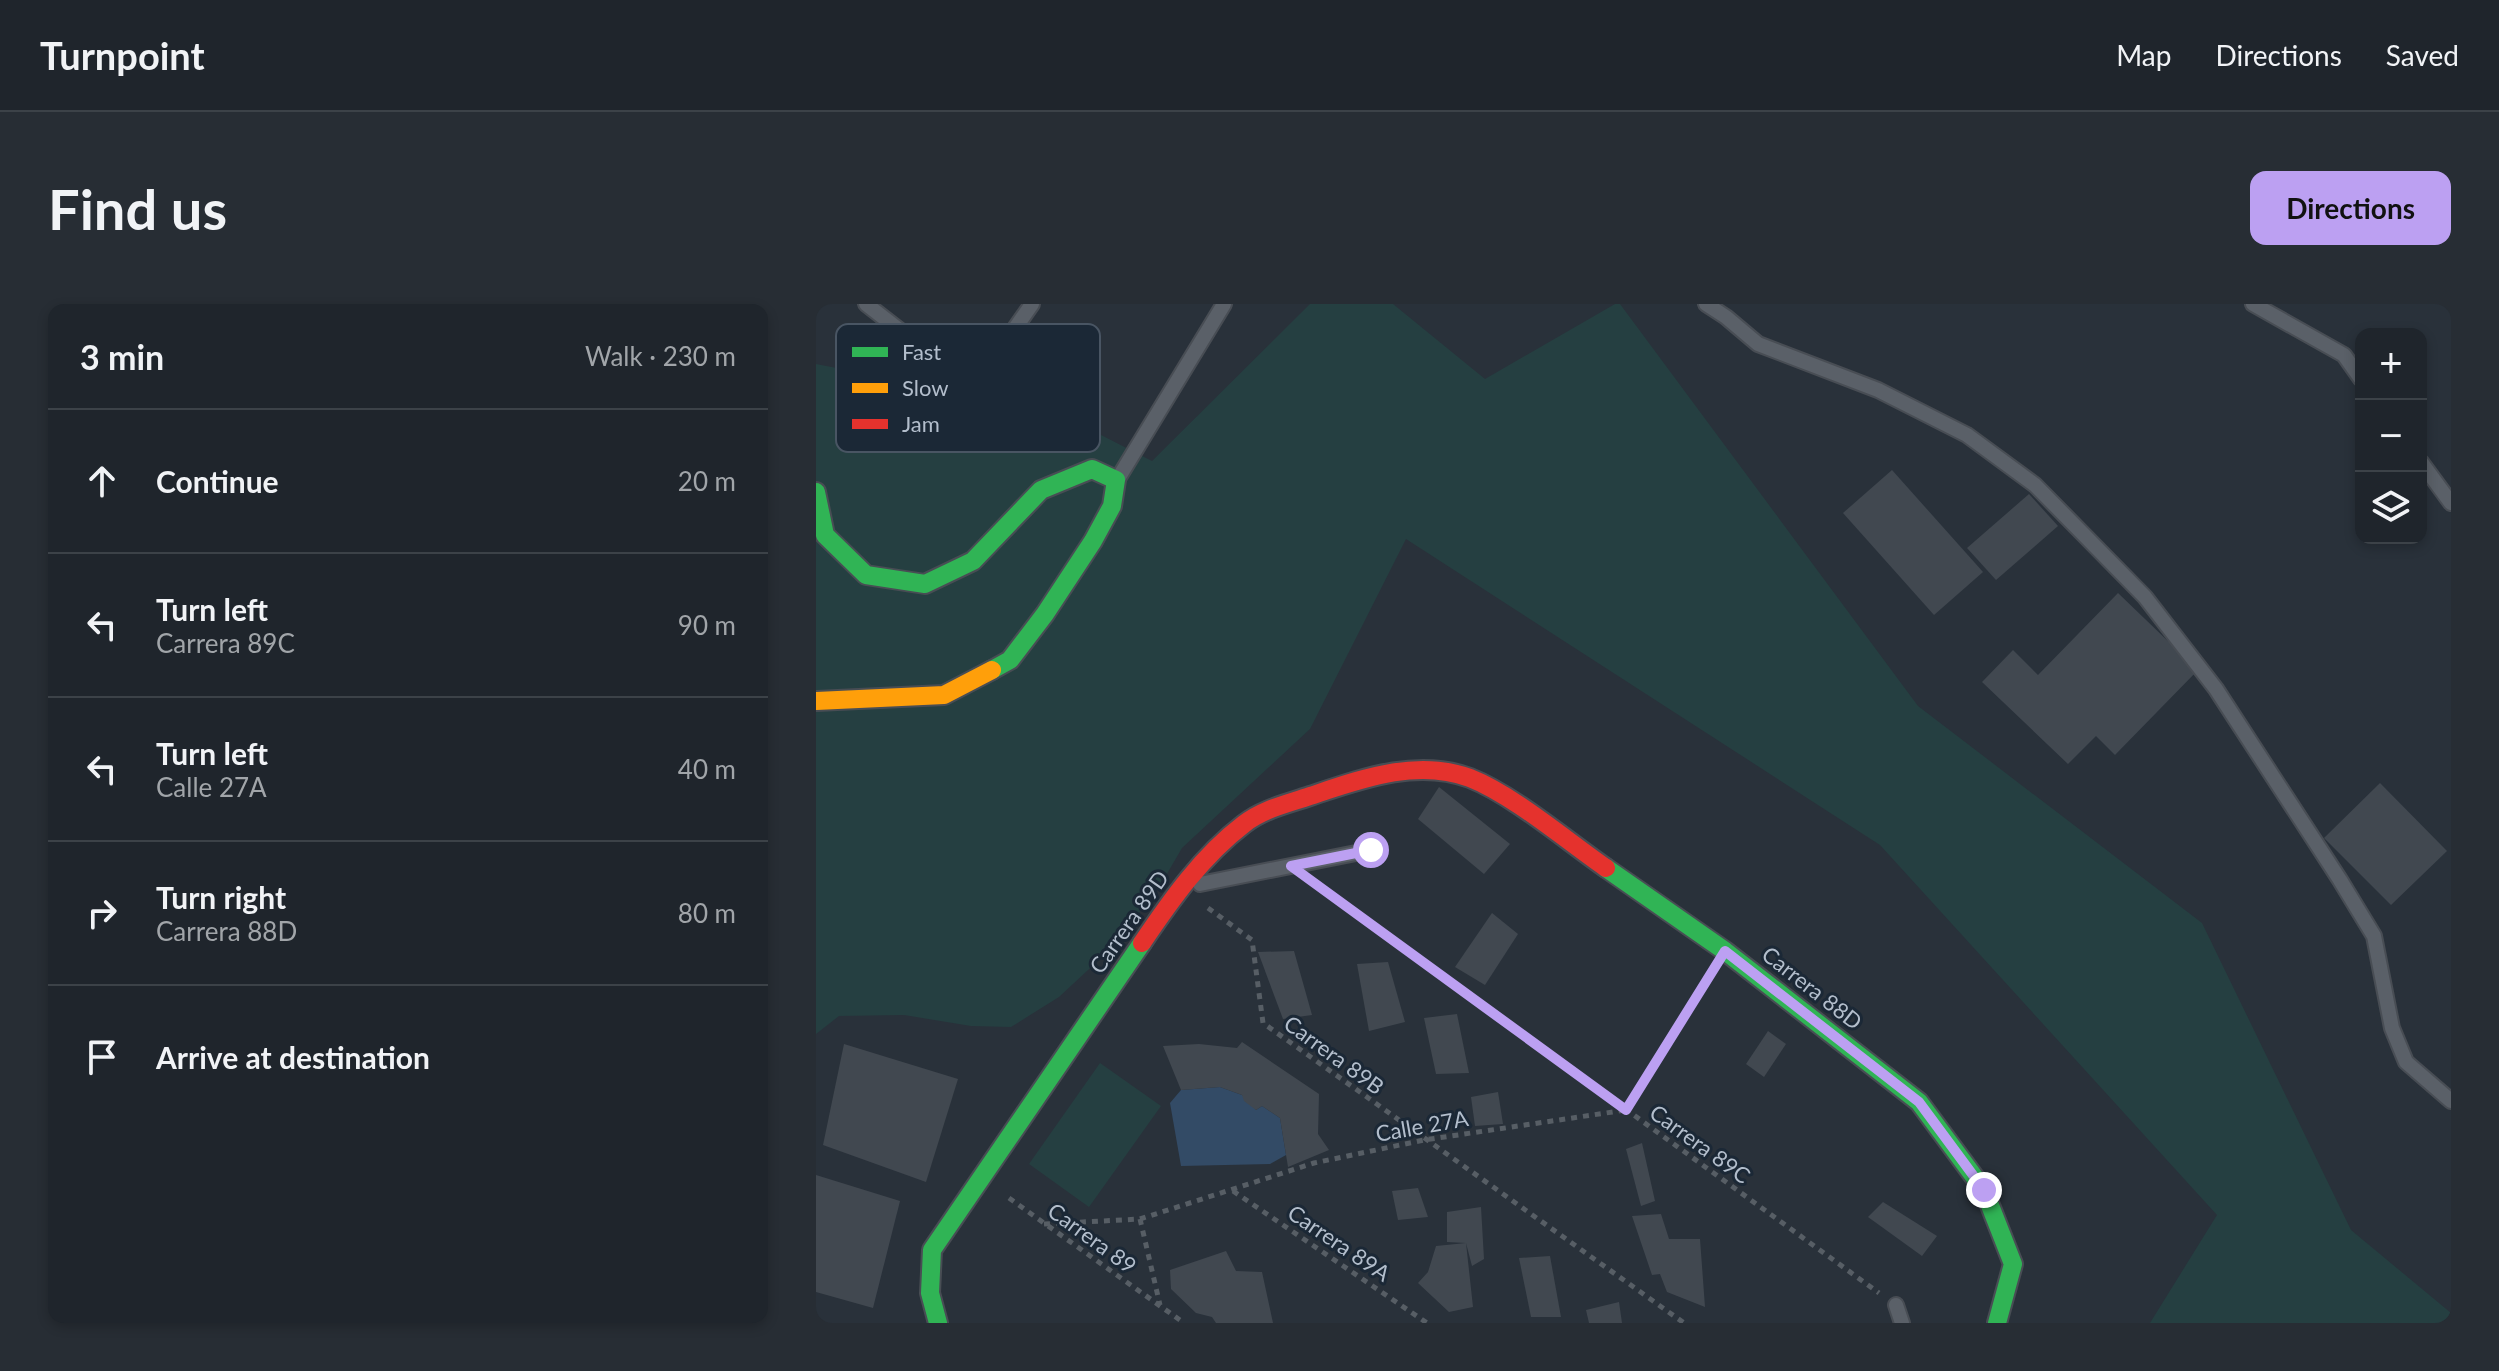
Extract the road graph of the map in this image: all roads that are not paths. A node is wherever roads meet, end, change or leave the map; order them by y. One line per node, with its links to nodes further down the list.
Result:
1 (866, 304): 6 (lane)
2 (1032, 304): 7 (lane)
3 (1224, 304): 10 (lane)
4 (1706, 304): 17 (lane)
5 (2253, 304): 8 (lane)
6 (892, 324)
7 (1018, 324)
8 (2355, 371)
9 (2427, 470): 12 (lane)
10 (1116, 480): 11 (street); 13 (street)
11 (816, 492)
12 (2451, 503)
13 (816, 701)
14 (1467, 777): 16 (street, Carrera 89D); 21 (street, Carrera 88D)
15 (1371, 850): 16 (lane)
16 (1180, 887): 19 (street, Carrera 89D)
17 (2451, 1101)
18 (1896, 1305): 20 (lane)
19 (938, 1323)
20 (1902, 1323)
21 (1997, 1323)

